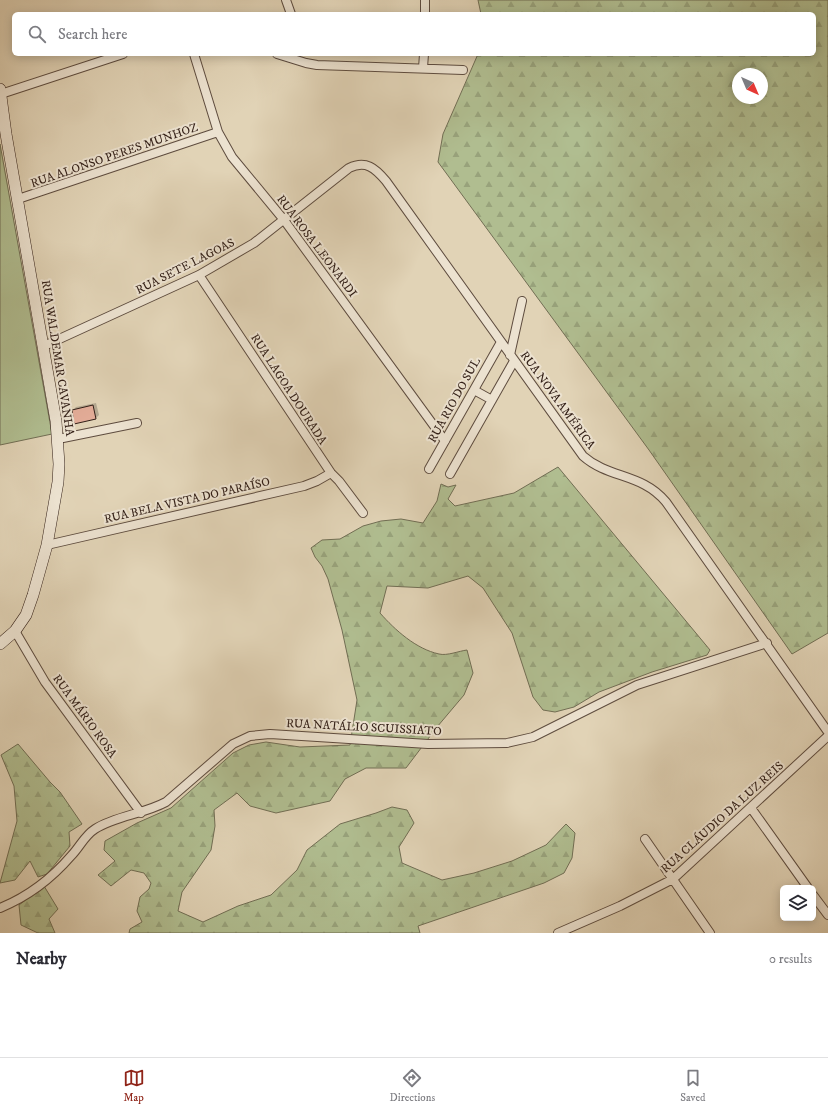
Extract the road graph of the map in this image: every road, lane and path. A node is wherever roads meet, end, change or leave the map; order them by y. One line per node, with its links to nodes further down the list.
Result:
1 (286, 0): 3 (street)
2 (425, 0): 4 (street)
3 (289, 12)
4 (425, 12)
5 (116, 56): 13 (street)
6 (195, 56): 14 (street, RUA ROSA LEONARDI)
7 (283, 56): 10 (street)
8 (304, 56): 10 (street)
9 (424, 56): 11 (street)
10 (306, 63): 11 (street)
11 (423, 68): 12 (street)
12 (463, 70)
13 (0, 91): 16 (street, RUA WALDEMAR CAVANHA)
14 (218, 132): 16 (street, RUA ALONSO PERES MUNHOZ); 17 (street, RUA ROSA LEONARDI)
15 (365, 164): 17 (street, RUA SETE LAGOAS); 20 (street, RUA NOVA AMÉRICA)
16 (18, 200): 21 (street, RUA WALDEMAR CAVANHA)
17 (284, 220): 18 (street, RUA SETE LAGOAS); 27 (street, RUA ROSA LEONARDI)
18 (199, 275): 21 (street, RUA SETE LAGOAS); 29 (street, RUA LAGOA DOURADA)
19 (522, 301): 22 (street)
20 (501, 342): 22 (street, RUA NOVA AMÉRICA); 23 (street, RUA RIO DO SUL)
21 (44, 346): 26 (street, RUA WALDEMAR CAVANHA)
22 (512, 358): 24 (street); 34 (street, RUA NOVA AMÉRICA)
23 (474, 390): 24 (street); 27 (street, RUA RIO DO SUL)
24 (492, 400): 30 (street)
25 (137, 423): 26 (street)
26 (58, 439): 32 (street, RUA WALDEMAR CAVANHA)
27 (445, 441): 28 (street, RUA RIO DO SUL)
28 (429, 469)
29 (331, 474): 31 (street, RUA LAGOA DOURADA); 32 (street, RUA BELA VISTA DO PARAÍSO)
30 (450, 474)
31 (363, 513)
32 (47, 545): 33 (street, RUA WALDEMAR CAVANHA)
33 (14, 631): 35 (street, RUA WALDEMAR CAVANHA); 39 (street, RUA MÁRIO ROSA)
34 (767, 643): 36 (street, RUA NOVA AMÉRICA); 39 (street, RUA NATÁLIO SCUISSIATO)
35 (0, 644)
36 (828, 732)
37 (828, 736): 38 (street, RUA CLÁUDIO DA LUZ REIS)
38 (751, 808): 41 (street, RUA CLÁUDIO DA LUZ REIS); 42 (street)
39 (141, 813): 44 (street, RUA NATÁLIO SCUISSIATO)
40 (645, 839): 41 (street)
41 (673, 879): 46 (street, RUA CLÁUDIO DA LUZ REIS); 47 (street)
42 (806, 885)
43 (816, 899): 45 (street)
44 (0, 908)
45 (828, 915)
46 (558, 933)
47 (710, 933)

